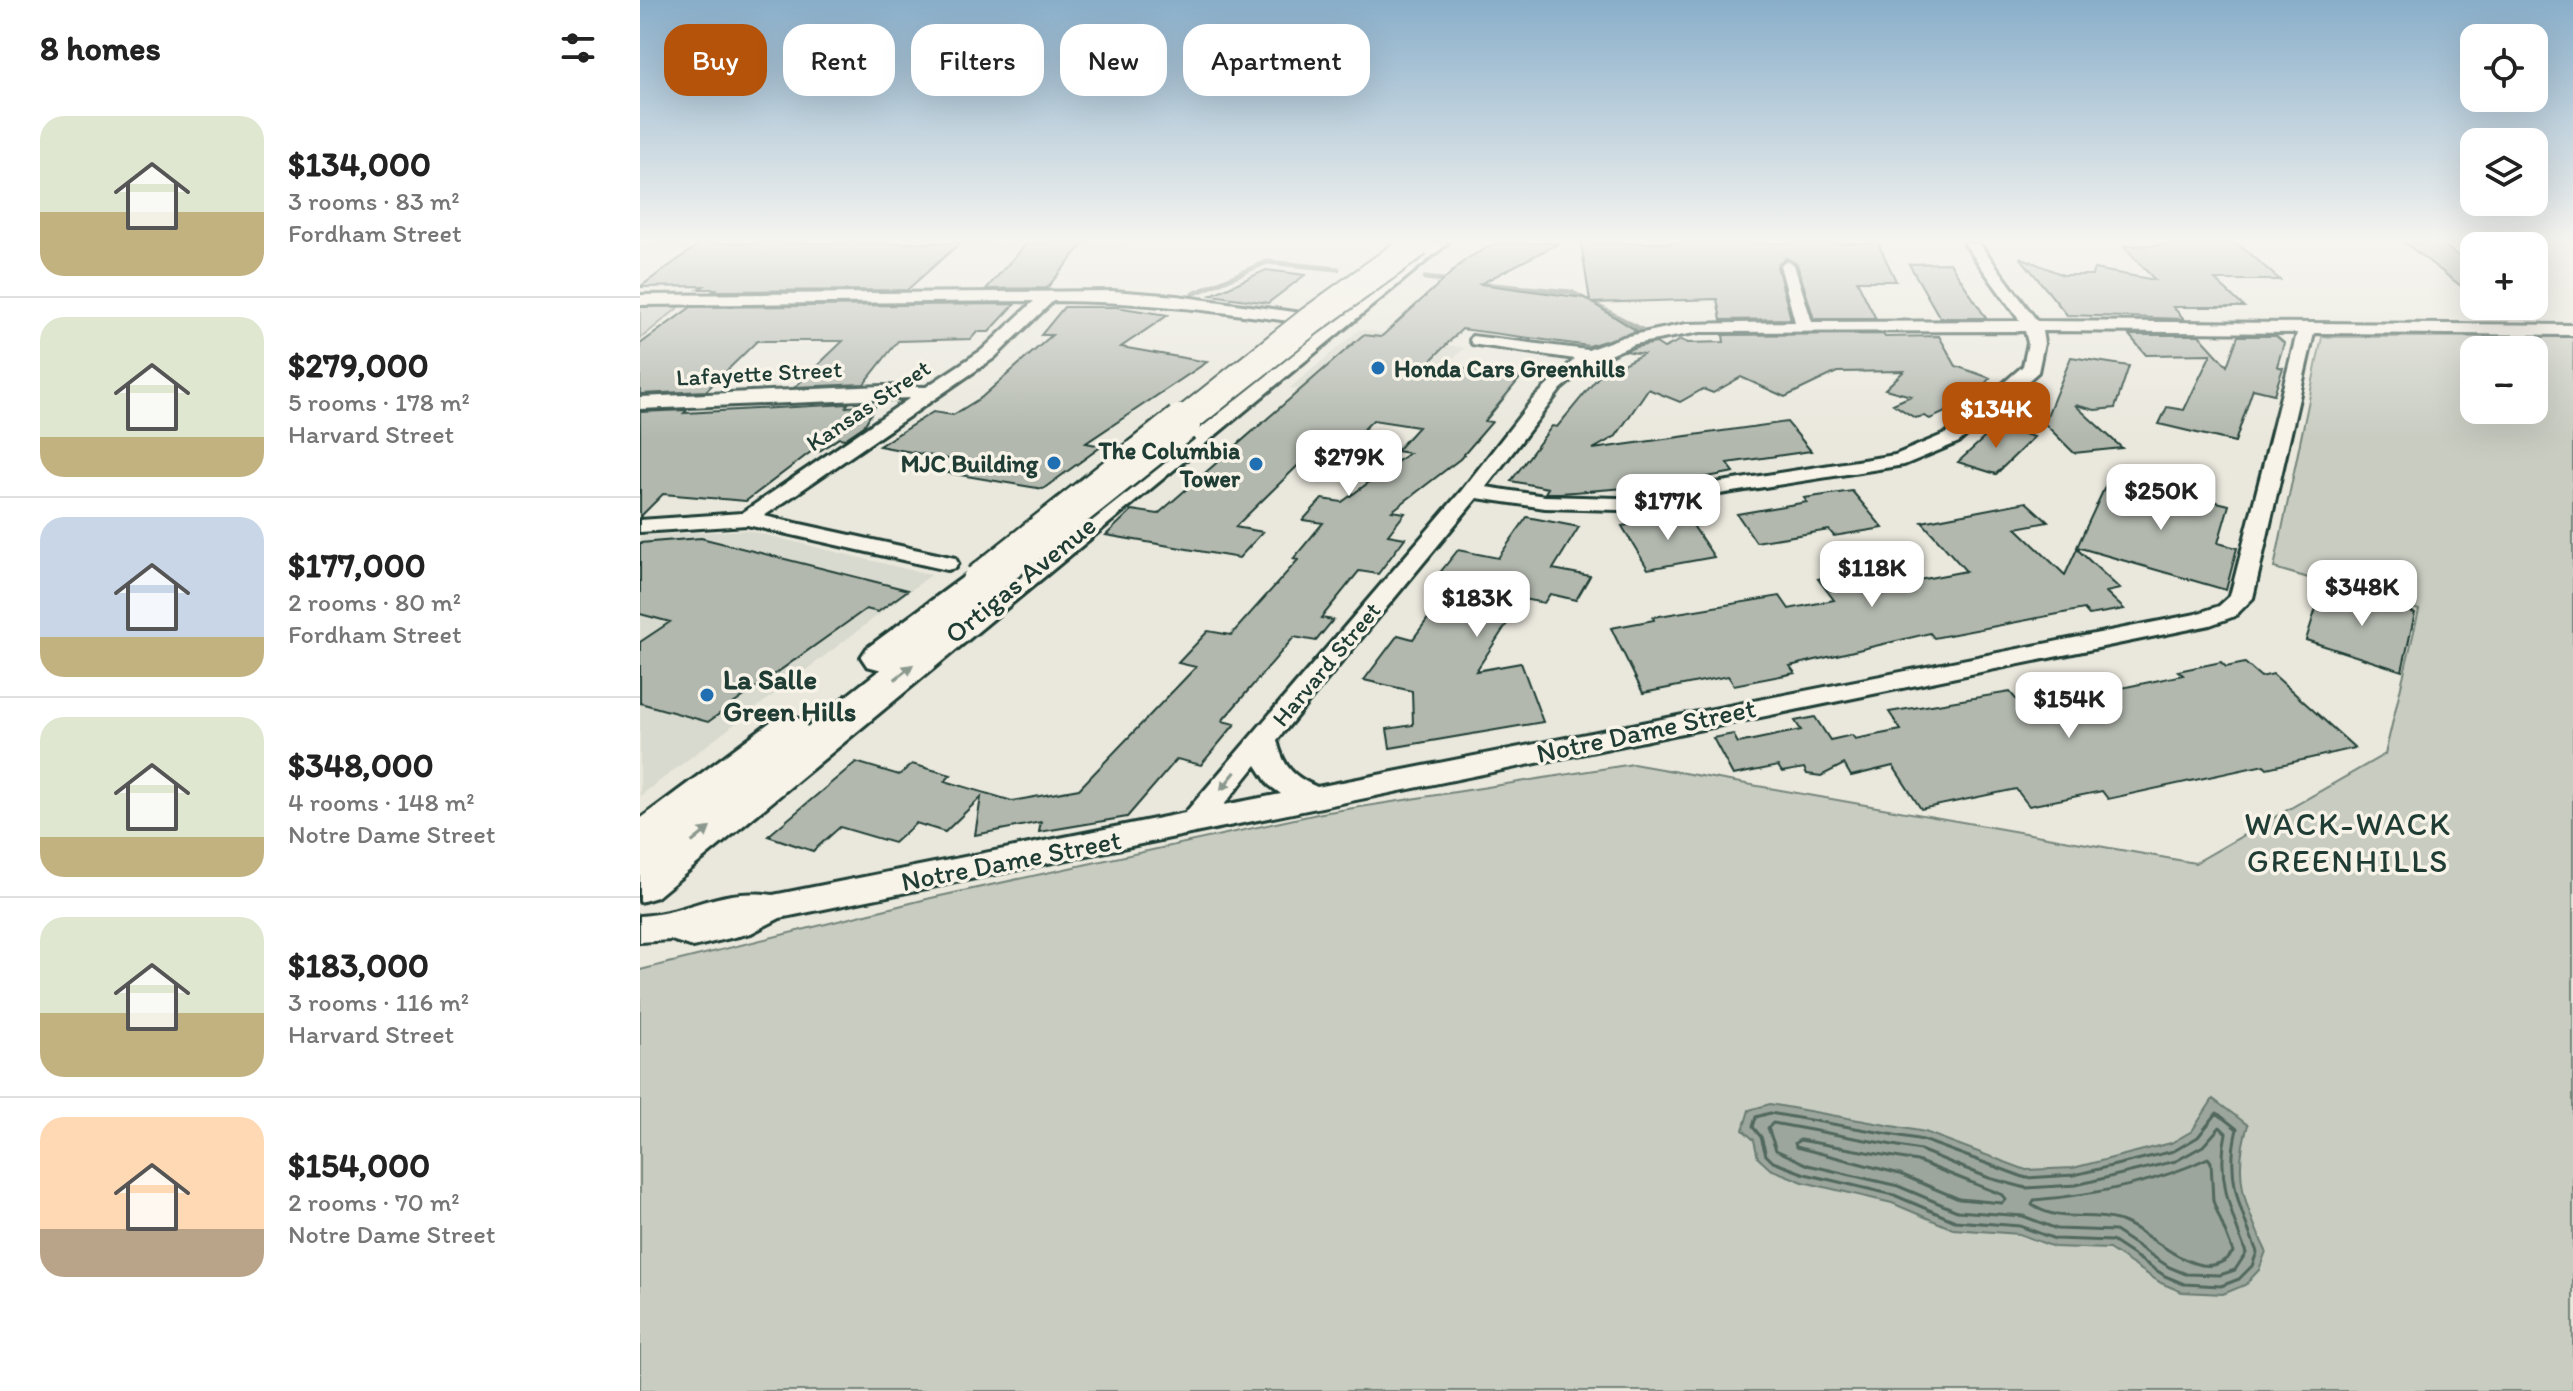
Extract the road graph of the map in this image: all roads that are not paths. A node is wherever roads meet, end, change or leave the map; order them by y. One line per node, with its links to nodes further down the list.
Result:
1 (1037, 308): 15 (street, Kansas Street)
2 (1227, 308): 8 (street)
3 (1315, 308): 8 (main road, Ortigas Avenue)
4 (1328, 308): 21 (highway, bridge)
5 (1346, 308): 16 (main road, Ortigas Avenue)
6 (1799, 308): 10 (street)
7 (2019, 308): 9 (street)
8 (1302, 318): 16 (main road, Ortigas Avenue)
9 (2032, 326): 10 (street, Harvard Street); 11 (street, Harvard Street); 18 (street)
10 (1805, 327): 14 (street, Harvard Street)
11 (2307, 327): 12 (street, Harvard Street); 24 (street, Notre Dame Street)
12 (2573, 330)
13 (1478, 340): 14 (street)
14 (1591, 356): 18 (street, Harvard Street)
15 (928, 393): 17 (street, Lafayette Street); 19 (street, Kansas Street)
16 (1225, 395): 22 (main road, Ortigas Avenue); 27 (main road, Ortigas Avenue, one-way to 16)
17 (640, 403)
18 (1472, 491): 23 (street, Harvard Street)
19 (747, 519): 20 (street); 21 (street)
20 (640, 526)
21 (964, 573): 22 (highway)
22 (882, 657): 26 (main road, Ortigas Avenue)
23 (1263, 738): 24 (street, Harvard Street); 25 (street, Harvard Street, one-way to 25)
24 (1318, 799): 25 (street, Notre Dame Street)
25 (1192, 825): 28 (street, Notre Dame Street)
26 (640, 843)
27 (640, 884)
28 (656, 928)

